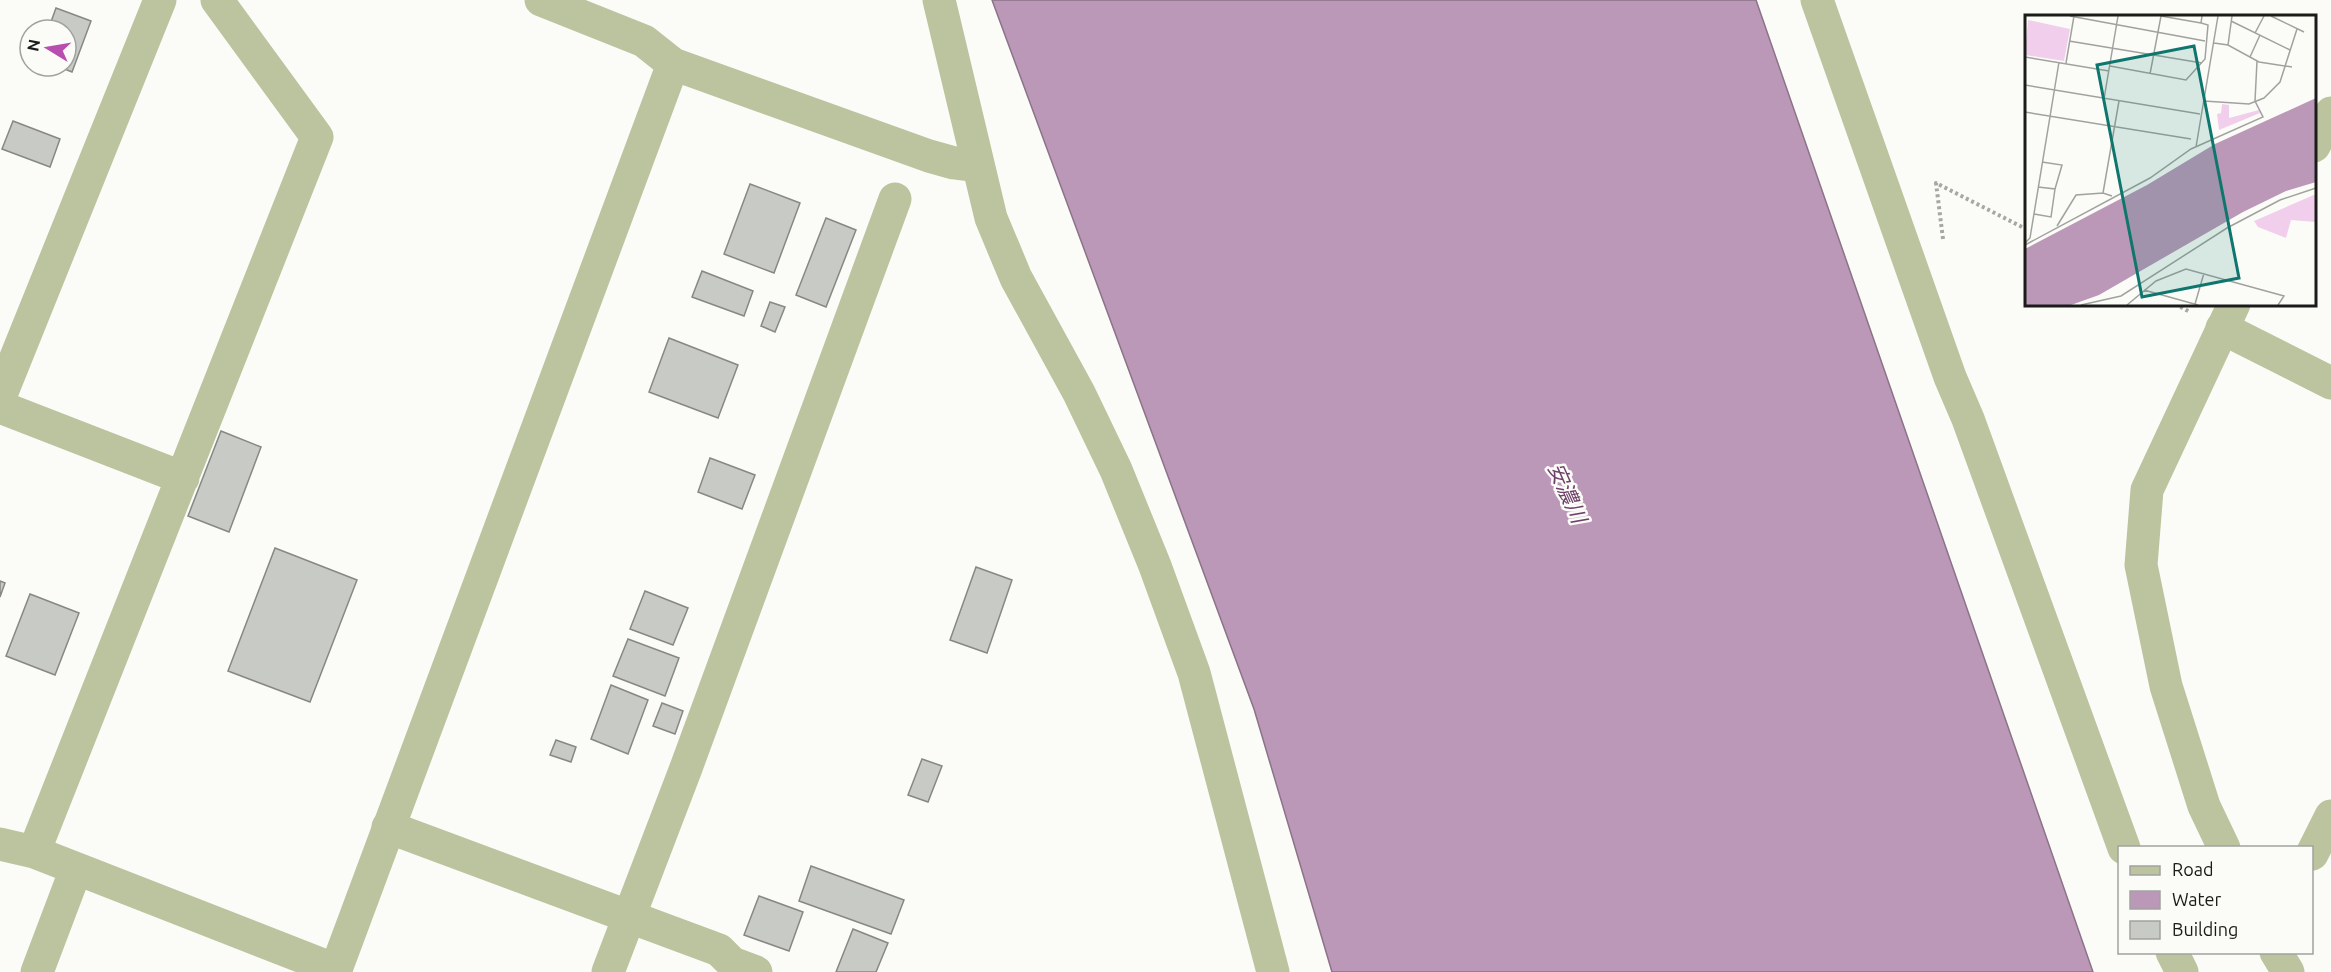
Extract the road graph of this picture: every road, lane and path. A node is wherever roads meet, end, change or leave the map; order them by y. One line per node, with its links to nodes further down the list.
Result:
1 (160, 0): 15 (street)
2 (217, 0): 17 (street)
3 (939, 0): 9 (street)
4 (1817, 0): 21 (street)
5 (545, 1): 6 (street)
6 (673, 64): 9 (street); 19 (street)
7 (2331, 113): 8 (street)
8 (2316, 142)
9 (978, 166): 33 (street)
10 (895, 199): 26 (street)
11 (2025, 228): 12 (path)
12 (1944, 250)
13 (2228, 316): 14 (street); 22 (street)
14 (2331, 384)
15 (0, 397)
16 (0, 407): 17 (street)
17 (183, 478): 23 (street)
18 (2331, 816): 24 (street)
19 (388, 827): 26 (street); 29 (street)
20 (0, 844): 23 (street)
21 (2123, 846)
22 (2223, 846)
23 (34, 852): 25 (street)
24 (2313, 852)
25 (76, 869): 29 (street); 30 (street)
26 (629, 915): 31 (street); 32 (street)
27 (2173, 954): 34 (street)
28 (2277, 954): 35 (street)
29 (336, 971)
30 (37, 972)
31 (608, 972)
32 (756, 972)
33 (1273, 972)
34 (2182, 972)
35 (2288, 972)

